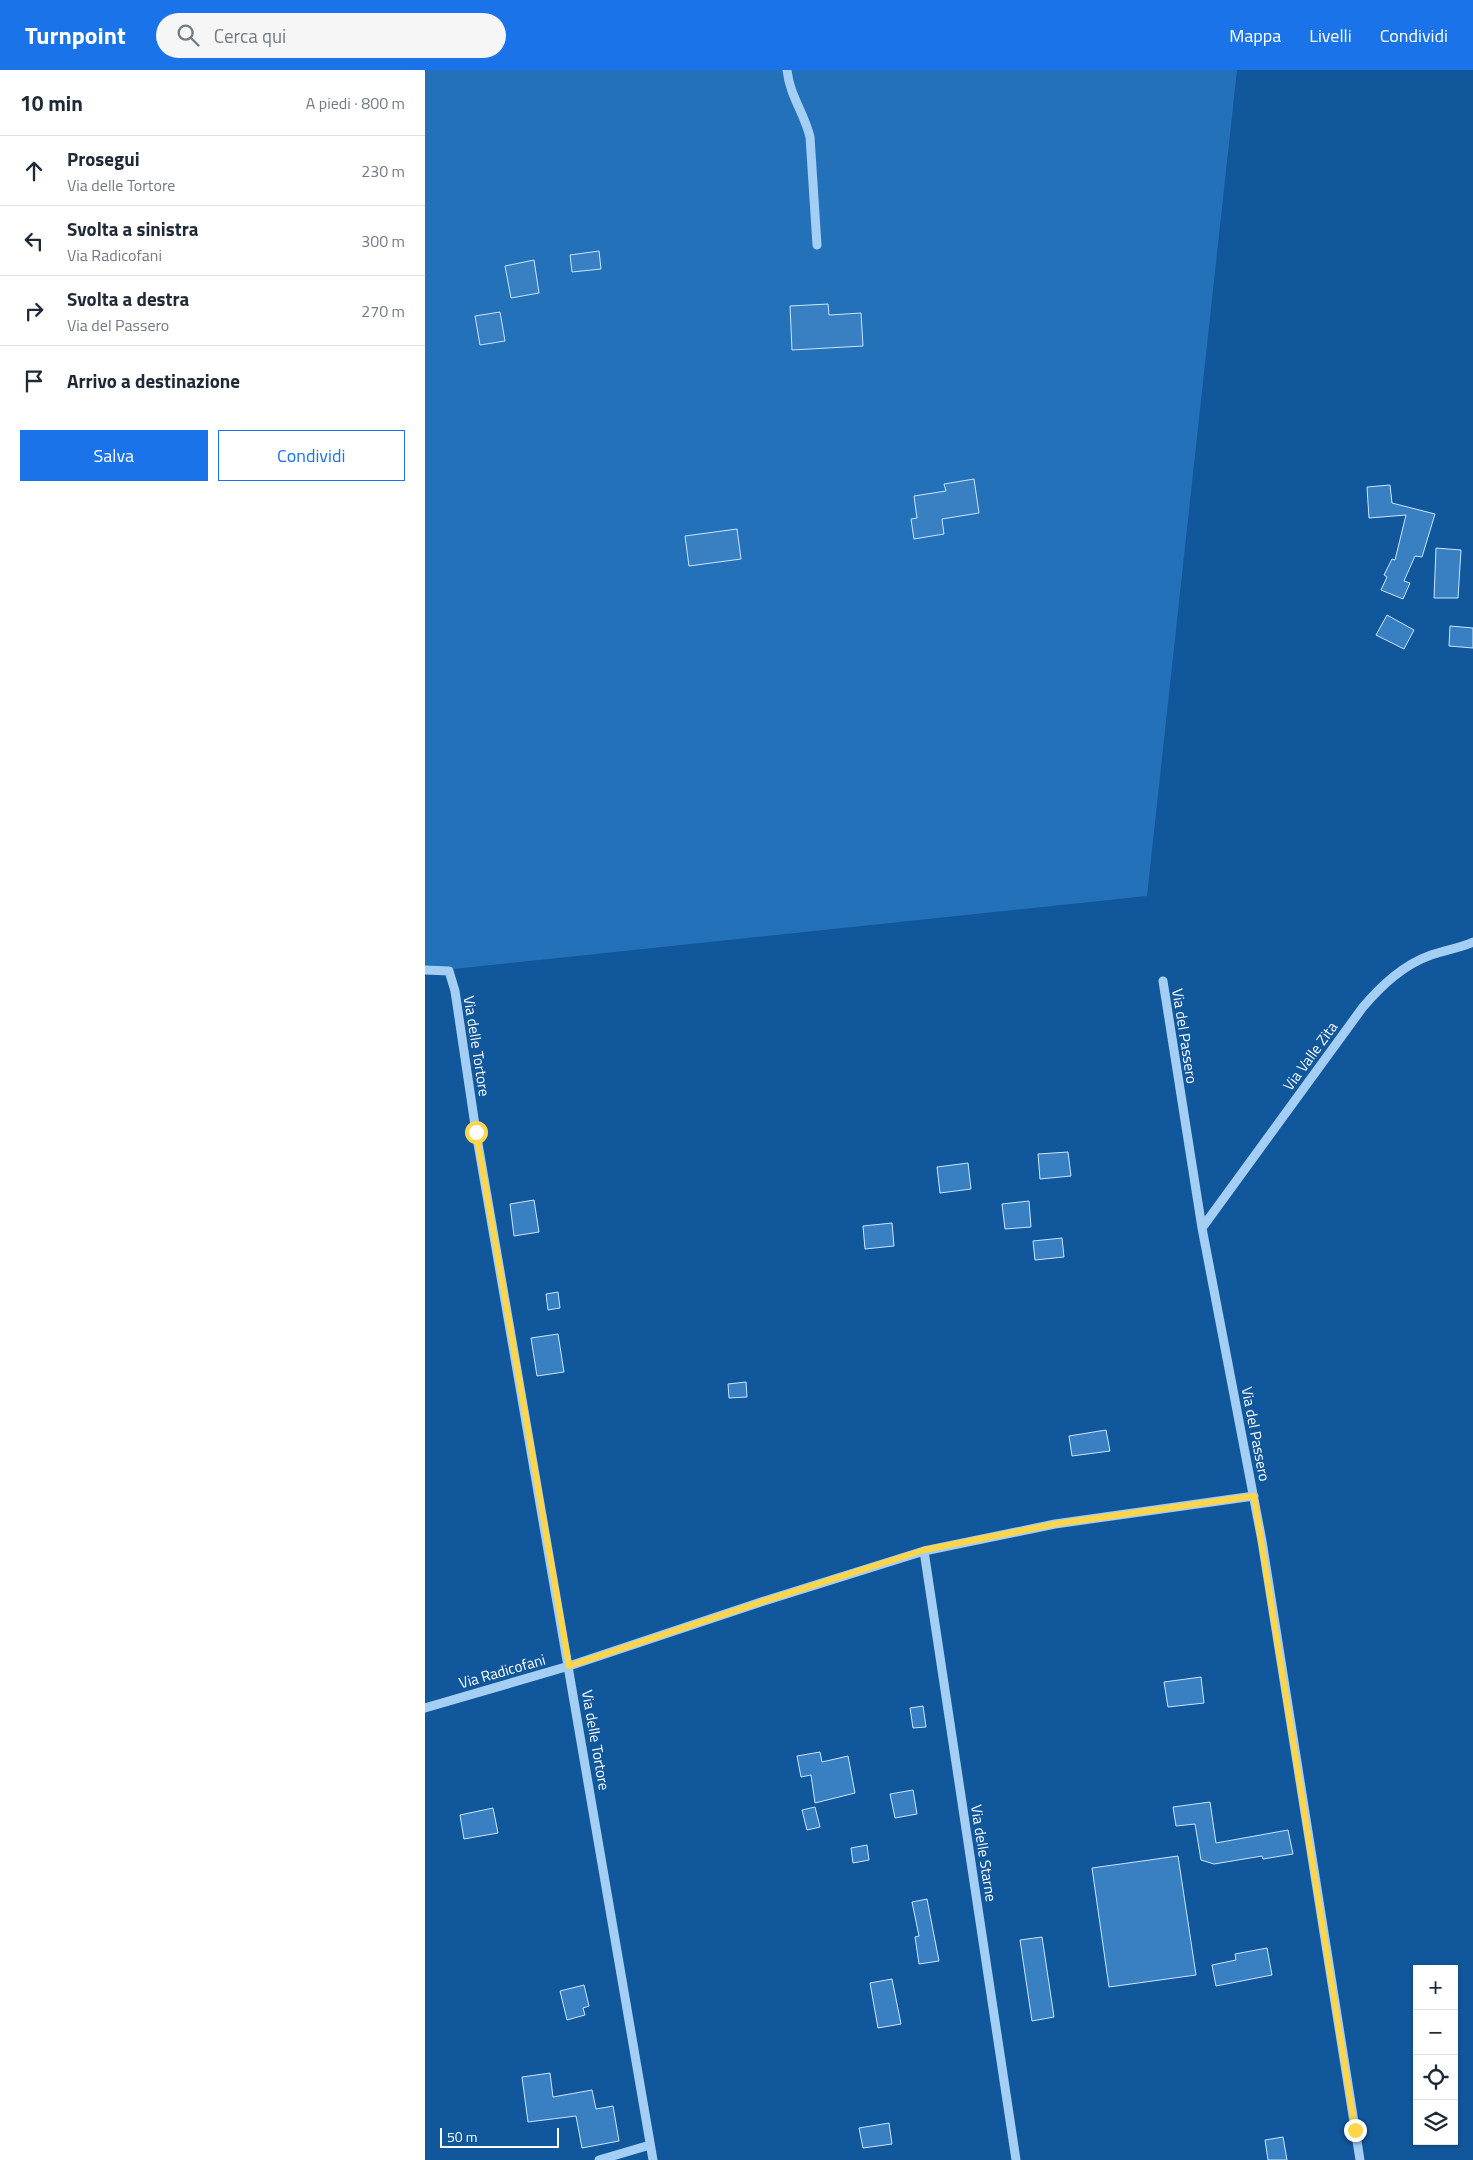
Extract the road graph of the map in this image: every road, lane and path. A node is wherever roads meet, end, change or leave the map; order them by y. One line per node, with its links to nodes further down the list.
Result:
1 (787, 70): 2 (street)
2 (817, 245)
3 (1473, 942): 6 (street, Via Valle Zita)
4 (425, 970): 9 (street, Via delle Tortore)
5 (1163, 981): 6 (street, Via del Passero)
6 (1202, 1228): 7 (street, Via del Passero)
7 (1254, 1496): 8 (street, Via Radicofani); 15 (street, Via del Passero)
8 (924, 1550): 9 (street, Via Radicofani); 14 (street, Via delle Starne)
9 (569, 1666): 10 (street, Via Radicofani); 11 (street, Via delle Tortore)
10 (425, 1708)
11 (650, 2145): 12 (street); 13 (street, Via delle Tortore)
12 (599, 2160)
13 (653, 2160)
14 (1015, 2160)
15 (1360, 2160)

